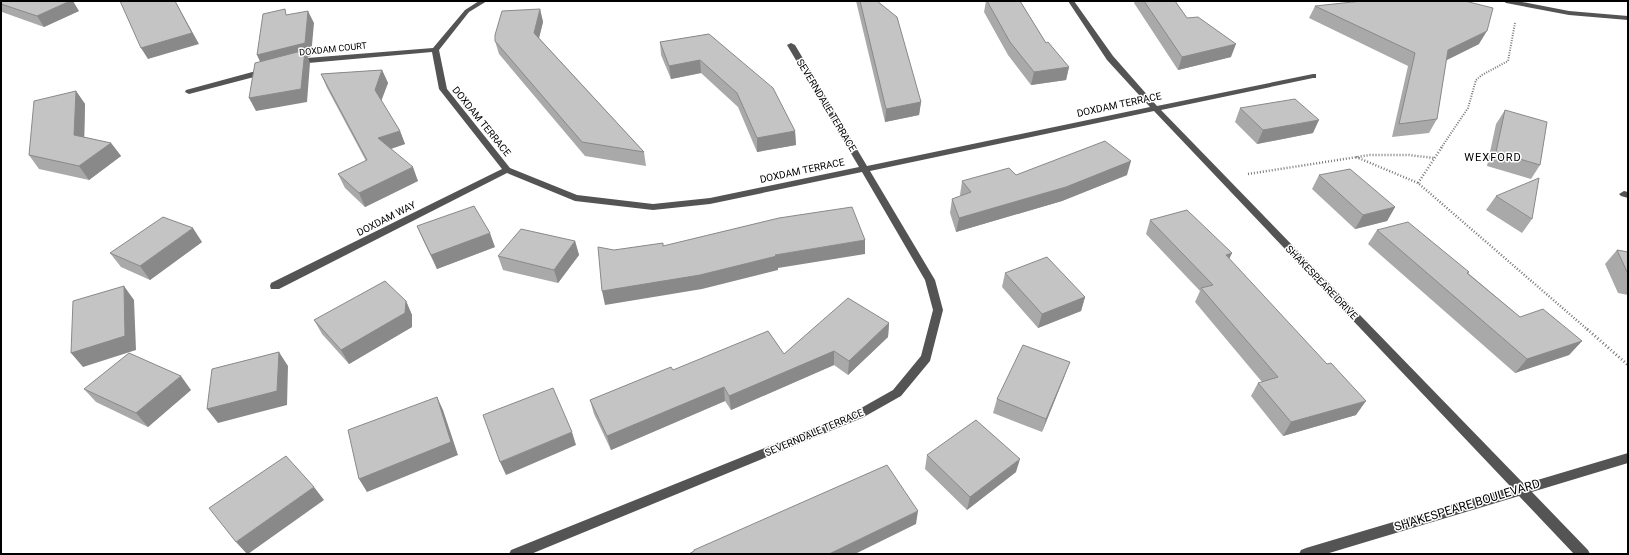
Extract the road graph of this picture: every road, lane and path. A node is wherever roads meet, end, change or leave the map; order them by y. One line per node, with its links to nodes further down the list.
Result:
1 (484, 1): 7 (street)
2 (1071, 1): 12 (street, SHAKESPEARE DRIVE)
3 (1506, 1): 4 (street)
4 (1628, 18)
5 (1516, 22): 14 (path)
6 (791, 45): 15 (street, SEVERNDALE TERRACE)
7 (435, 50): 8 (street, DOXDAM COURT); 16 (street, DOXDAM TERRACE)
8 (292, 64)
9 (277, 68): 11 (street)
10 (1313, 76): 12 (street, DOXDAM TERRACE)
11 (189, 92)
12 (1155, 108): 15 (street, DOXDAM TERRACE); 17 (street, SHAKESPEARE DRIVE)
13 (1356, 157): 14 (path); 17 (path); 18 (path)
14 (1434, 158): 18 (path)
15 (864, 169): 16 (street, DOXDAM TERRACE); 23 (street, SEVERNDALE TERRACE)
16 (507, 170): 19 (street, DOXDAM WAY)
17 (1222, 178): 22 (street, SHAKESPEARE DRIVE)
18 (1418, 183): 20 (path)
19 (275, 286)
20 (1628, 365)
21 (1628, 458): 22 (street, SHAKESPEARE BOULEVARD)
22 (1520, 489): 24 (street, SHAKESPEARE BOULEVARD); 25 (street, SHAKESPEARE DRIVE)
23 (516, 554)
24 (1306, 554)
25 (1583, 554)

